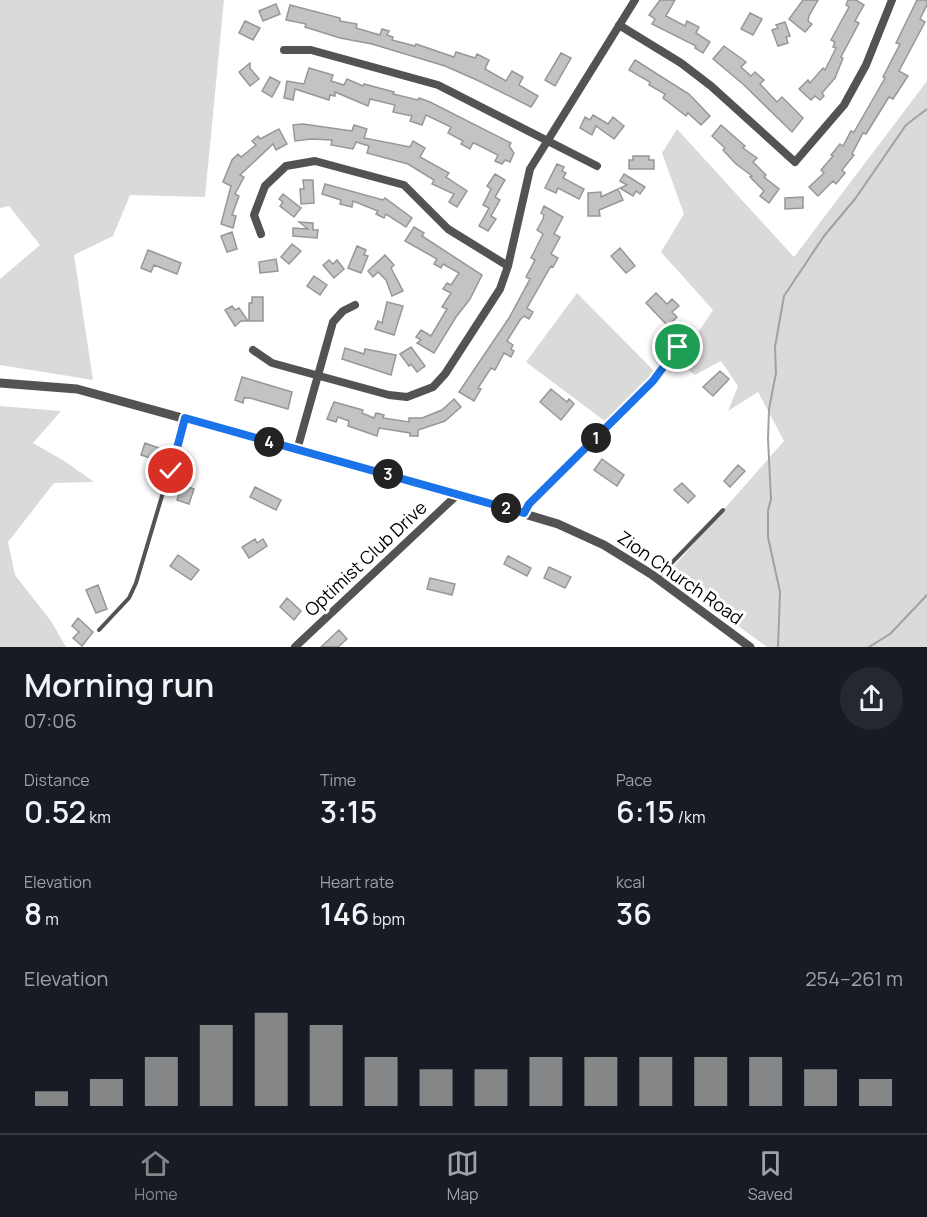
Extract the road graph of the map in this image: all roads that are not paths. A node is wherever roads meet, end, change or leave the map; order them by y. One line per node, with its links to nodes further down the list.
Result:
1 (635, 0): 3 (street)
2 (892, 0): 3 (street)
3 (619, 25): 5 (street)
4 (284, 50): 5 (street)
5 (549, 140): 6 (street); 8 (street)
6 (597, 165)
7 (261, 234): 8 (street)
8 (508, 266): 12 (street)
9 (355, 305): 12 (street)
10 (678, 347): 18 (lane)
11 (253, 350): 12 (street)
12 (318, 376): 15 (street)
13 (0, 383): 14 (street, Zion Church Road)
14 (185, 418): 15 (street, Zion Church Road); 20 (lane)
15 (297, 450): 16 (street, Zion Church Road)
16 (458, 494): 18 (street, Zion Church Road); 21 (street, Optimist Club Drive)
17 (723, 510): 19 (lane)
18 (524, 513): 19 (street, Zion Church Road)
19 (656, 578): 22 (street, Zion Church Road)
20 (99, 630)
21 (295, 647)
22 (750, 647)

